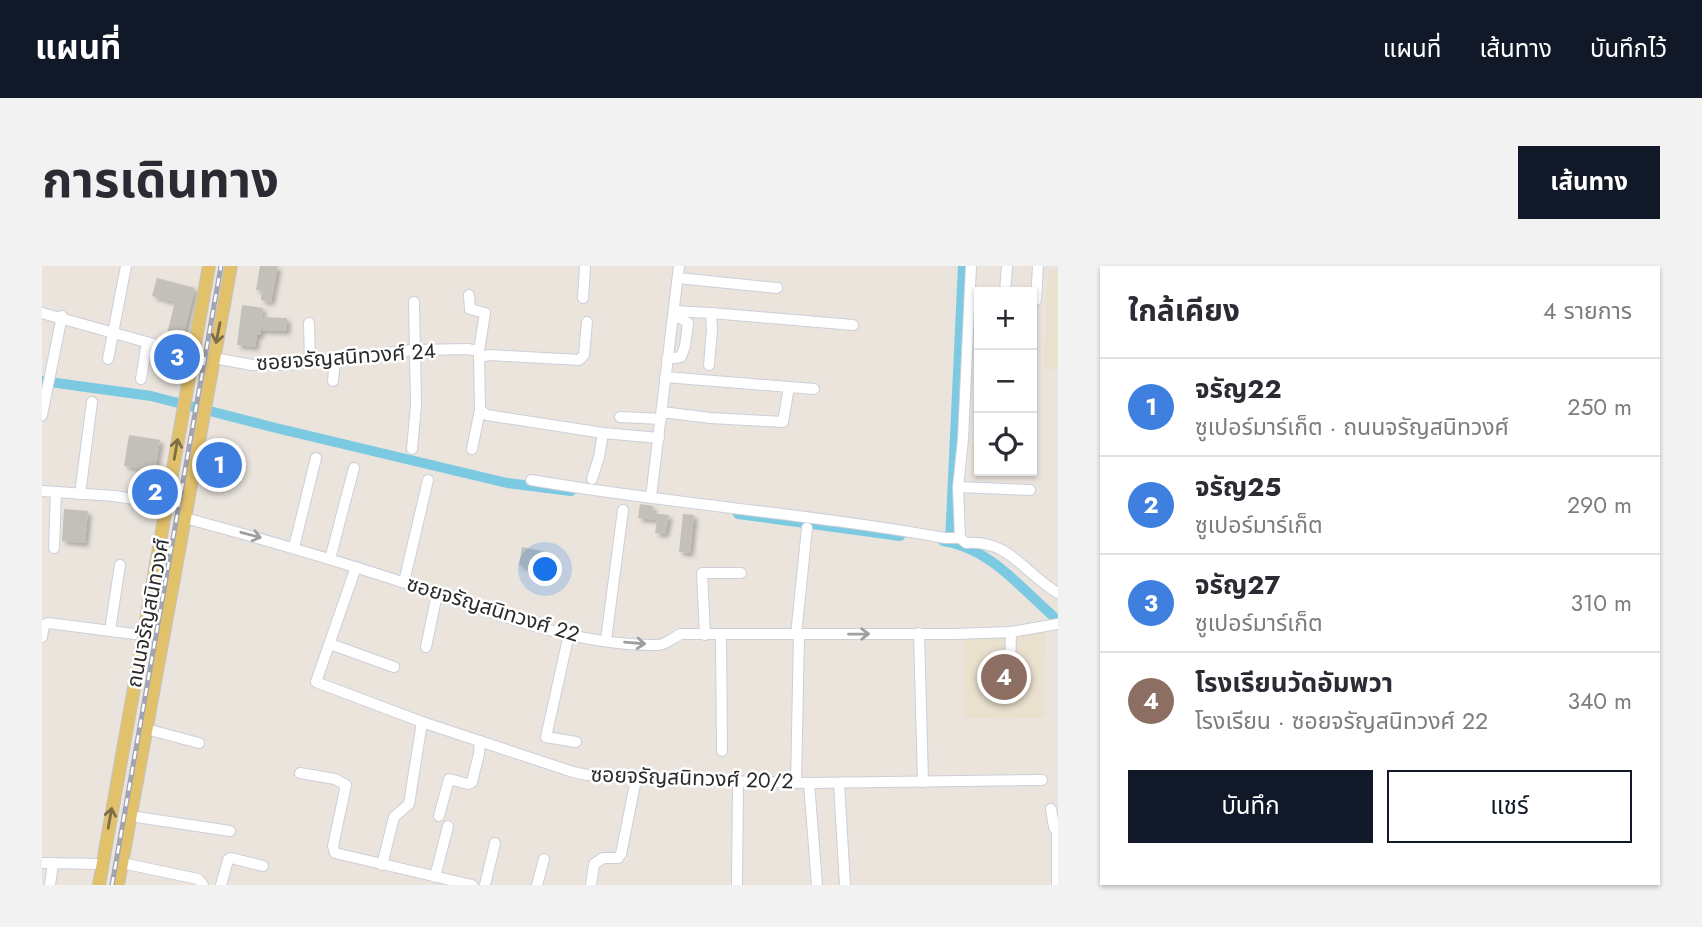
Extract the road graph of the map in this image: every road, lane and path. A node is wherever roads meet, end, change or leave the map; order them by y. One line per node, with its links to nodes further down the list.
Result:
1 (126, 266): 23 (street)
2 (209, 266): 27 (main road, ถนนจรัญสนิทวงศ์)
3 (231, 266): 28 (main road, ถนนจรัญสนิทวงศ์, one-way to 28)
4 (585, 266): 14 (street)
5 (679, 266): 9 (street)
6 (971, 266): 52 (street)
7 (1007, 266): 10 (street)
8 (1038, 266): 11 (street)
9 (678, 278): 12 (street); 17 (street)
10 (1005, 287)
11 (1037, 287)
12 (777, 288)
13 (470, 295): 26 (street)
14 (583, 298)
15 (414, 302): 25 (street)
16 (42, 313): 19 (street)
17 (674, 313): 18 (street); 33 (street)
18 (711, 313): 22 (street); 32 (street)
19 (62, 316): 23 (street); 40 (street)
20 (587, 322): 26 (street, ซอยจรัญสนิทวงศ์ 24)
21 (309, 324): 31 (street)
22 (853, 325)
23 (114, 332): 24 (street); 29 (street)
24 (147, 342): 27 (street); 34 (street)
25 (416, 350): 26 (street, ซอยจรัญสนิทวงศ์ 24); 30 (street, ซอยจรัญสนิทวงศ์ 24); 45 (street)
26 (479, 354): 39 (street)
27 (193, 355): 58 (main road, ถนนจรัญสนิทวงศ์, one-way to 27)
28 (214, 358): 31 (street, ซอยจรัญสนิทวงศ์ 24); 60 (main road, ถนนจรัญสนิทวงศ์)
29 (108, 359)
30 (335, 360): 31 (street, ซอยจรัญสนิทวงศ์ 24); 35 (street)
31 (310, 362)
32 (709, 365)
33 (665, 377): 36 (street); 41 (street)
34 (141, 379)
35 (333, 381)
36 (789, 387): 37 (street); 41 (street)
37 (814, 389)
38 (92, 402): 56 (street)
39 (480, 410): 43 (street); 46 (street)
40 (42, 415)
41 (662, 415): 42 (street); 44 (street)
42 (620, 417)
43 (603, 433): 44 (street); 49 (street)
44 (659, 438): 57 (street)
45 (412, 449)
46 (472, 449)
47 (316, 458): 63 (street)
48 (354, 468): 65 (street)
49 (592, 479)
50 (428, 480): 69 (street)
51 (531, 480): 57 (street)
52 (958, 487): 53 (street); 62 (street)
53 (1030, 490)
54 (42, 491): 55 (street)
55 (56, 492): 56 (street); 64 (street)
56 (80, 494): 58 (street)
57 (650, 497): 62 (street)
58 (166, 504): 78 (main road, ถนนจรัญสนิทวงศ์)
59 (623, 510): 82 (street)
60 (186, 518): 63 (street, ซอยจรัญสนิทวงศ์ 22, one-way to 63); 88 (main road, ถนนจรัญสนิทวงศ์)
61 (807, 528): 81 (street)
62 (953, 538): 70 (street)
63 (294, 547): 65 (street, ซอยจรัญสนิทวงศ์ 22)
64 (54, 548)
65 (330, 559): 67 (street, ซอยจรัญสนิทวงศ์ 22)
66 (120, 565): 73 (street)
67 (356, 568): 69 (street, ซอยจรัญสนิทวงศ์ 22); 83 (street)
68 (741, 573): 79 (street)
69 (404, 582): 71 (street, ซอยจรัญสนิทวงศ์ 22)
70 (1058, 593)
71 (437, 594): 77 (street, ซอยจรัญสนิทวงศ์ 22); 84 (street)
72 (1058, 624): 75 (street, ซอยจรัญสนิทวงศ์ 22)
73 (110, 630): 74 (street); 78 (street)
74 (43, 631)
75 (1011, 632): 76 (street, ซอยจรัญสนิทวงศ์ 22); 86 (street)
76 (919, 633): 81 (street, ซอยจรัญสนิทวงศ์ 22, one-way to 76); 97 (street)
77 (569, 634): 82 (street, ซอยจรัญสนิทวงศ์ 22); 90 (street)
78 (142, 635): 110 (main road, ถนนจรัญสนิทวงศ์, one-way to 78)
79 (705, 635): 80 (street, ซอยจรัญสนิทวงศ์ 22); 82 (street, ซอยจรัญสนิทวงศ์ 22, one-way to 79)
80 (721, 635): 81 (street, ซอยจรัญสนิทวงศ์ 22); 92 (street)
81 (798, 635): 98 (street)
82 (606, 640)
83 (330, 644): 85 (street); 87 (street, ซอยจรัญสนิทวงศ์ 20/2)
84 (426, 647)
85 (394, 667)
86 (989, 677)
87 (422, 722): 89 (street, ซอยจรัญสนิทวงศ์ 20/2); 112 (street)
88 (146, 729): 91 (street); 102 (main road, ถนนจรัญสนิทวงศ์)
89 (480, 741): 94 (street, ซอยจรัญสนิทวงศ์ 20/2); 103 (street)
90 (576, 742)
91 (199, 743)
92 (722, 751)
93 (300, 773): 112 (street)
94 (636, 779): 96 (street, ซอยจรัญสนิทวงศ์ 20/2); 123 (street)
95 (1042, 780): 97 (street, ซอยจรัญสนิทวงศ์ 20/2)
96 (738, 782): 98 (street, ซอยจรัญสนิทวงศ์ 20/2); 124 (street)
97 (923, 782): 100 (street, ซอยจรัญสนิทวงศ์ 20/2)
98 (796, 783): 99 (street, ซอยจรัญสนิทวงศ์ 20/2)
99 (809, 783): 100 (street, ซอยจรัญสนิทวงศ์ 20/2); 125 (street)
100 (839, 783): 126 (street)
101 (1051, 809): 106 (street)
102 (130, 816): 105 (street); 111 (main road, ถนนจรัญสนิทวงศ์)
103 (439, 816)
104 (448, 826): 114 (street)
105 (230, 831)
106 (1058, 834): 127 (street)
107 (495, 843): 121 (street)
108 (544, 859): 122 (street)
109 (47, 863): 110 (street); 115 (street)
110 (102, 865): 111 (main road); 116 (main road, ถนนจรัญสนิทวงศ์)
111 (122, 865): 117 (main road, ถนนจรัญสนิทวงศ์); 118 (street)
112 (382, 865): 114 (street)
113 (263, 866): 119 (street)
114 (435, 877): 120 (street)
115 (50, 885)
116 (99, 885)
117 (118, 885)
118 (204, 885)
119 (221, 885)
120 (472, 885)
121 (485, 885)
122 (537, 885)
123 (591, 885)
124 (737, 885)
125 (817, 885)
126 (845, 885)
127 (1058, 885)

